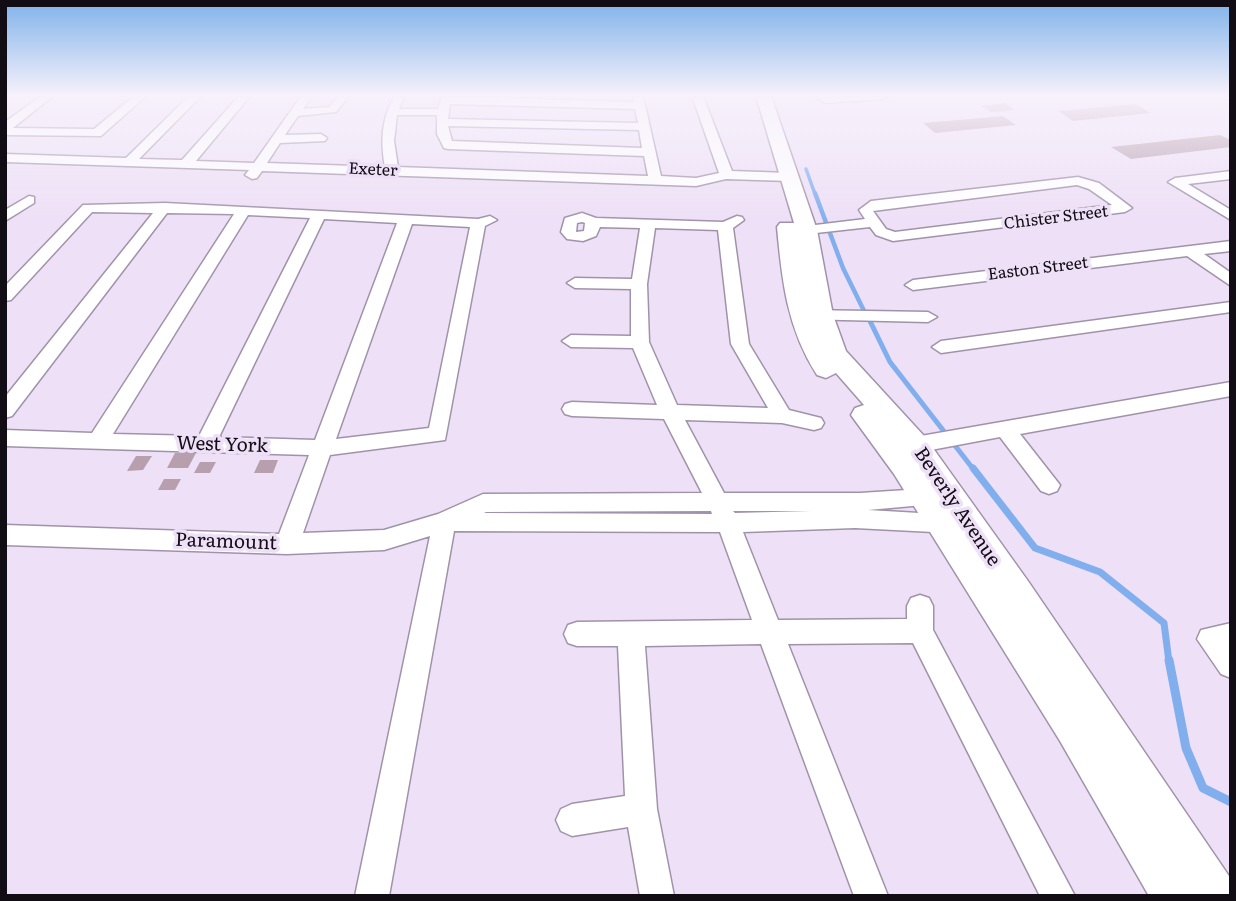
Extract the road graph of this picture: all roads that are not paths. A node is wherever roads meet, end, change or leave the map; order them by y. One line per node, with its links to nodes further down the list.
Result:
1 (153, 138): 13 (street)
2 (208, 138): 14 (street)
3 (319, 138): 10 (street)
4 (387, 138): 16 (street)
5 (443, 138): 11 (street)
6 (648, 138): 11 (street)
7 (714, 138): 15 (street)
8 (766, 138): 17 (street, Beverly Avenue)
9 (772, 138): 17 (street, Beverly Avenue)
10 (277, 139): 18 (street)
11 (650, 152): 20 (street)
12 (5, 158): 13 (street, Exeter)
13 (129, 162): 14 (street, Exeter)
14 (186, 164): 18 (street, Exeter)
15 (725, 169): 17 (street, Exeter); 20 (street, Exeter)
16 (392, 171): 18 (street, Exeter); 20 (street, Exeter)
17 (780, 171): 31 (street, Beverly Avenue); 39 (street, Beverly Avenue)
18 (254, 172)
19 (1231, 175): 25 (street)
20 (655, 180)
21 (5, 200): 26 (street)
22 (166, 207): 23 (street); 37 (street); 45 (street)
23 (244, 210): 24 (street); 51 (street)
24 (319, 214): 27 (street); 53 (street)
25 (1231, 216)
26 (5, 217)
27 (406, 219): 54 (street); 54 (street, West York)
28 (593, 222): 30 (street)
29 (874, 222): 29 (street, Chister Street); 31 (street)
30 (648, 224): 36 (street); 47 (street)
31 (813, 229): 39 (street, Beverly Avenue)
32 (1231, 246): 33 (street, Easton Street)
33 (1189, 250): 34 (street); 40 (street, Easton Street)
34 (1231, 281)
35 (575, 283): 36 (street)
36 (639, 284): 42 (street)
37 (5, 296)
38 (1231, 307): 40 (street, Easton Street)
39 (810, 315): 40 (street); 52 (street, Beverly Avenue); 57 (street, Beverly Avenue)
40 (928, 317)
41 (571, 341): 42 (street)
42 (640, 342): 46 (street)
43 (1231, 389): 49 (street)
44 (572, 409): 46 (street)
45 (5, 411)
46 (670, 411): 47 (street); 56 (street)
47 (782, 416): 48 (street)
48 (814, 423)
49 (1005, 429): 52 (street); 55 (street)
50 (5, 438): 51 (street, West York)
51 (98, 442): 53 (street, West York)
52 (927, 443): 57 (street, Beverly Avenue)
53 (205, 445): 54 (street, West York)
54 (320, 448): 61 (street)
55 (1049, 485)
56 (715, 501): 57 (street); 58 (street); 59 (street)
57 (946, 511): 59 (street); 73 (street, Beverly Avenue); 74 (street, Beverly Avenue)
58 (444, 522): 59 (street); 61 (street, Paramount); 69 (street)
59 (729, 523): 63 (street)
60 (5, 535): 61 (street, Paramount)
61 (287, 544)
62 (577, 634): 64 (street)
63 (773, 634): 64 (street); 71 (street); 72 (street)
64 (631, 635): 67 (street)
65 (1220, 637): 66 (street)
66 (1231, 665)
67 (641, 809): 68 (street); 70 (street)
68 (572, 820)
69 (372, 896)
70 (657, 896)
71 (871, 896)
72 (1058, 896)
73 (1176, 896)
74 (1214, 896)

